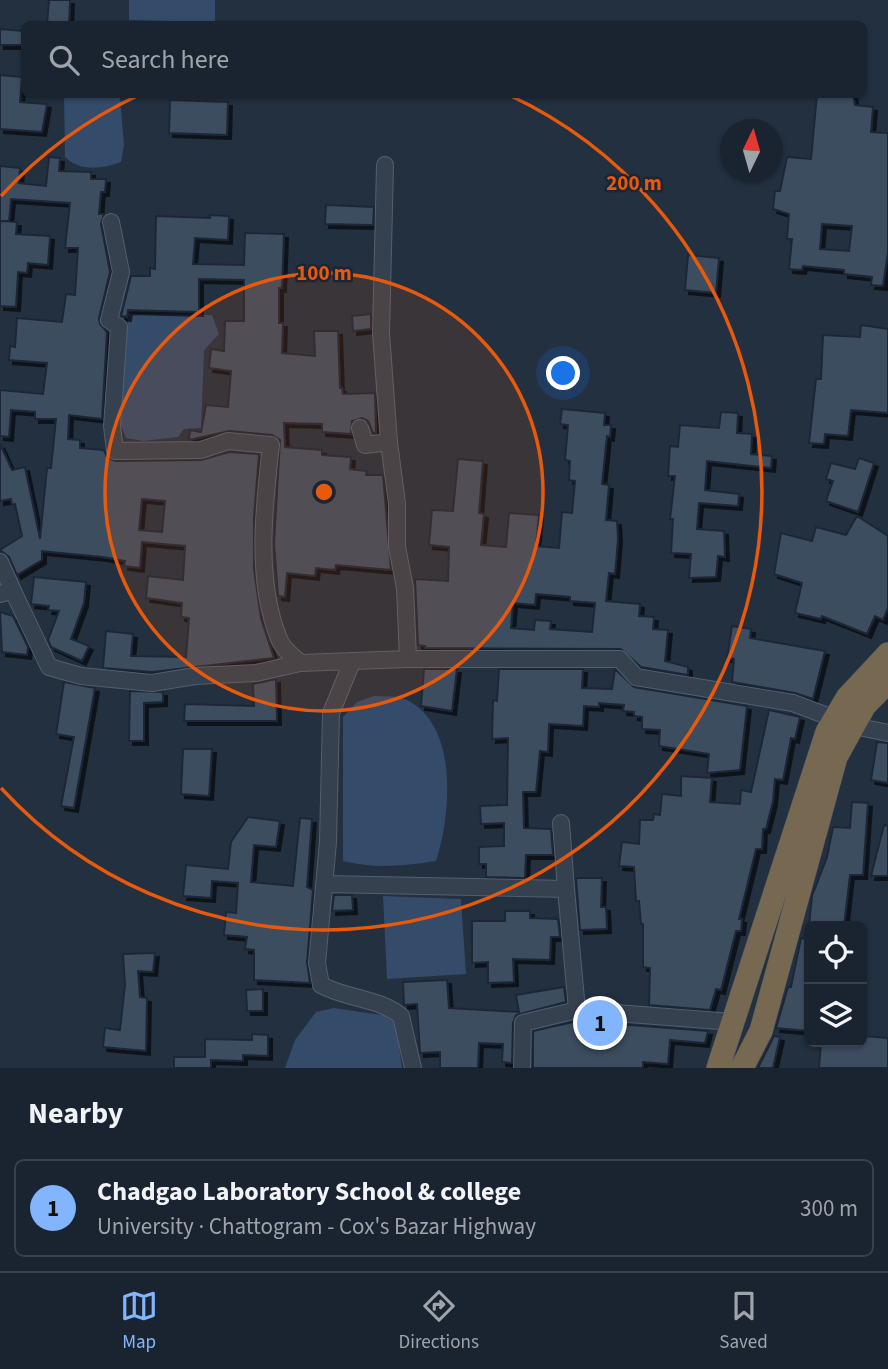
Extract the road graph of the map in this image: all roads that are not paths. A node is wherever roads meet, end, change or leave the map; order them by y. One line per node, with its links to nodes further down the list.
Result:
1 (385, 165): 4 (street)
2 (111, 222): 10 (street)
3 (360, 428): 4 (street)
4 (390, 442): 8 (street)
5 (0, 562): 6 (street)
6 (6, 592): 10 (street)
7 (888, 654): 12 (highway)
8 (408, 659): 9 (street); 12 (street)
9 (352, 662): 10 (street); 15 (street)
10 (300, 663)
11 (888, 682): 12 (highway)
12 (844, 722): 13 (street); 18 (highway); 22 (highway)
13 (888, 733)
14 (561, 823): 16 (street)
15 (325, 884): 16 (street); 19 (street)
16 (566, 889): 17 (street)
17 (577, 1010): 18 (street); 20 (street)
18 (733, 1023): 21 (highway)
19 (412, 1068)
20 (522, 1068)
21 (718, 1068)
22 (742, 1068)

